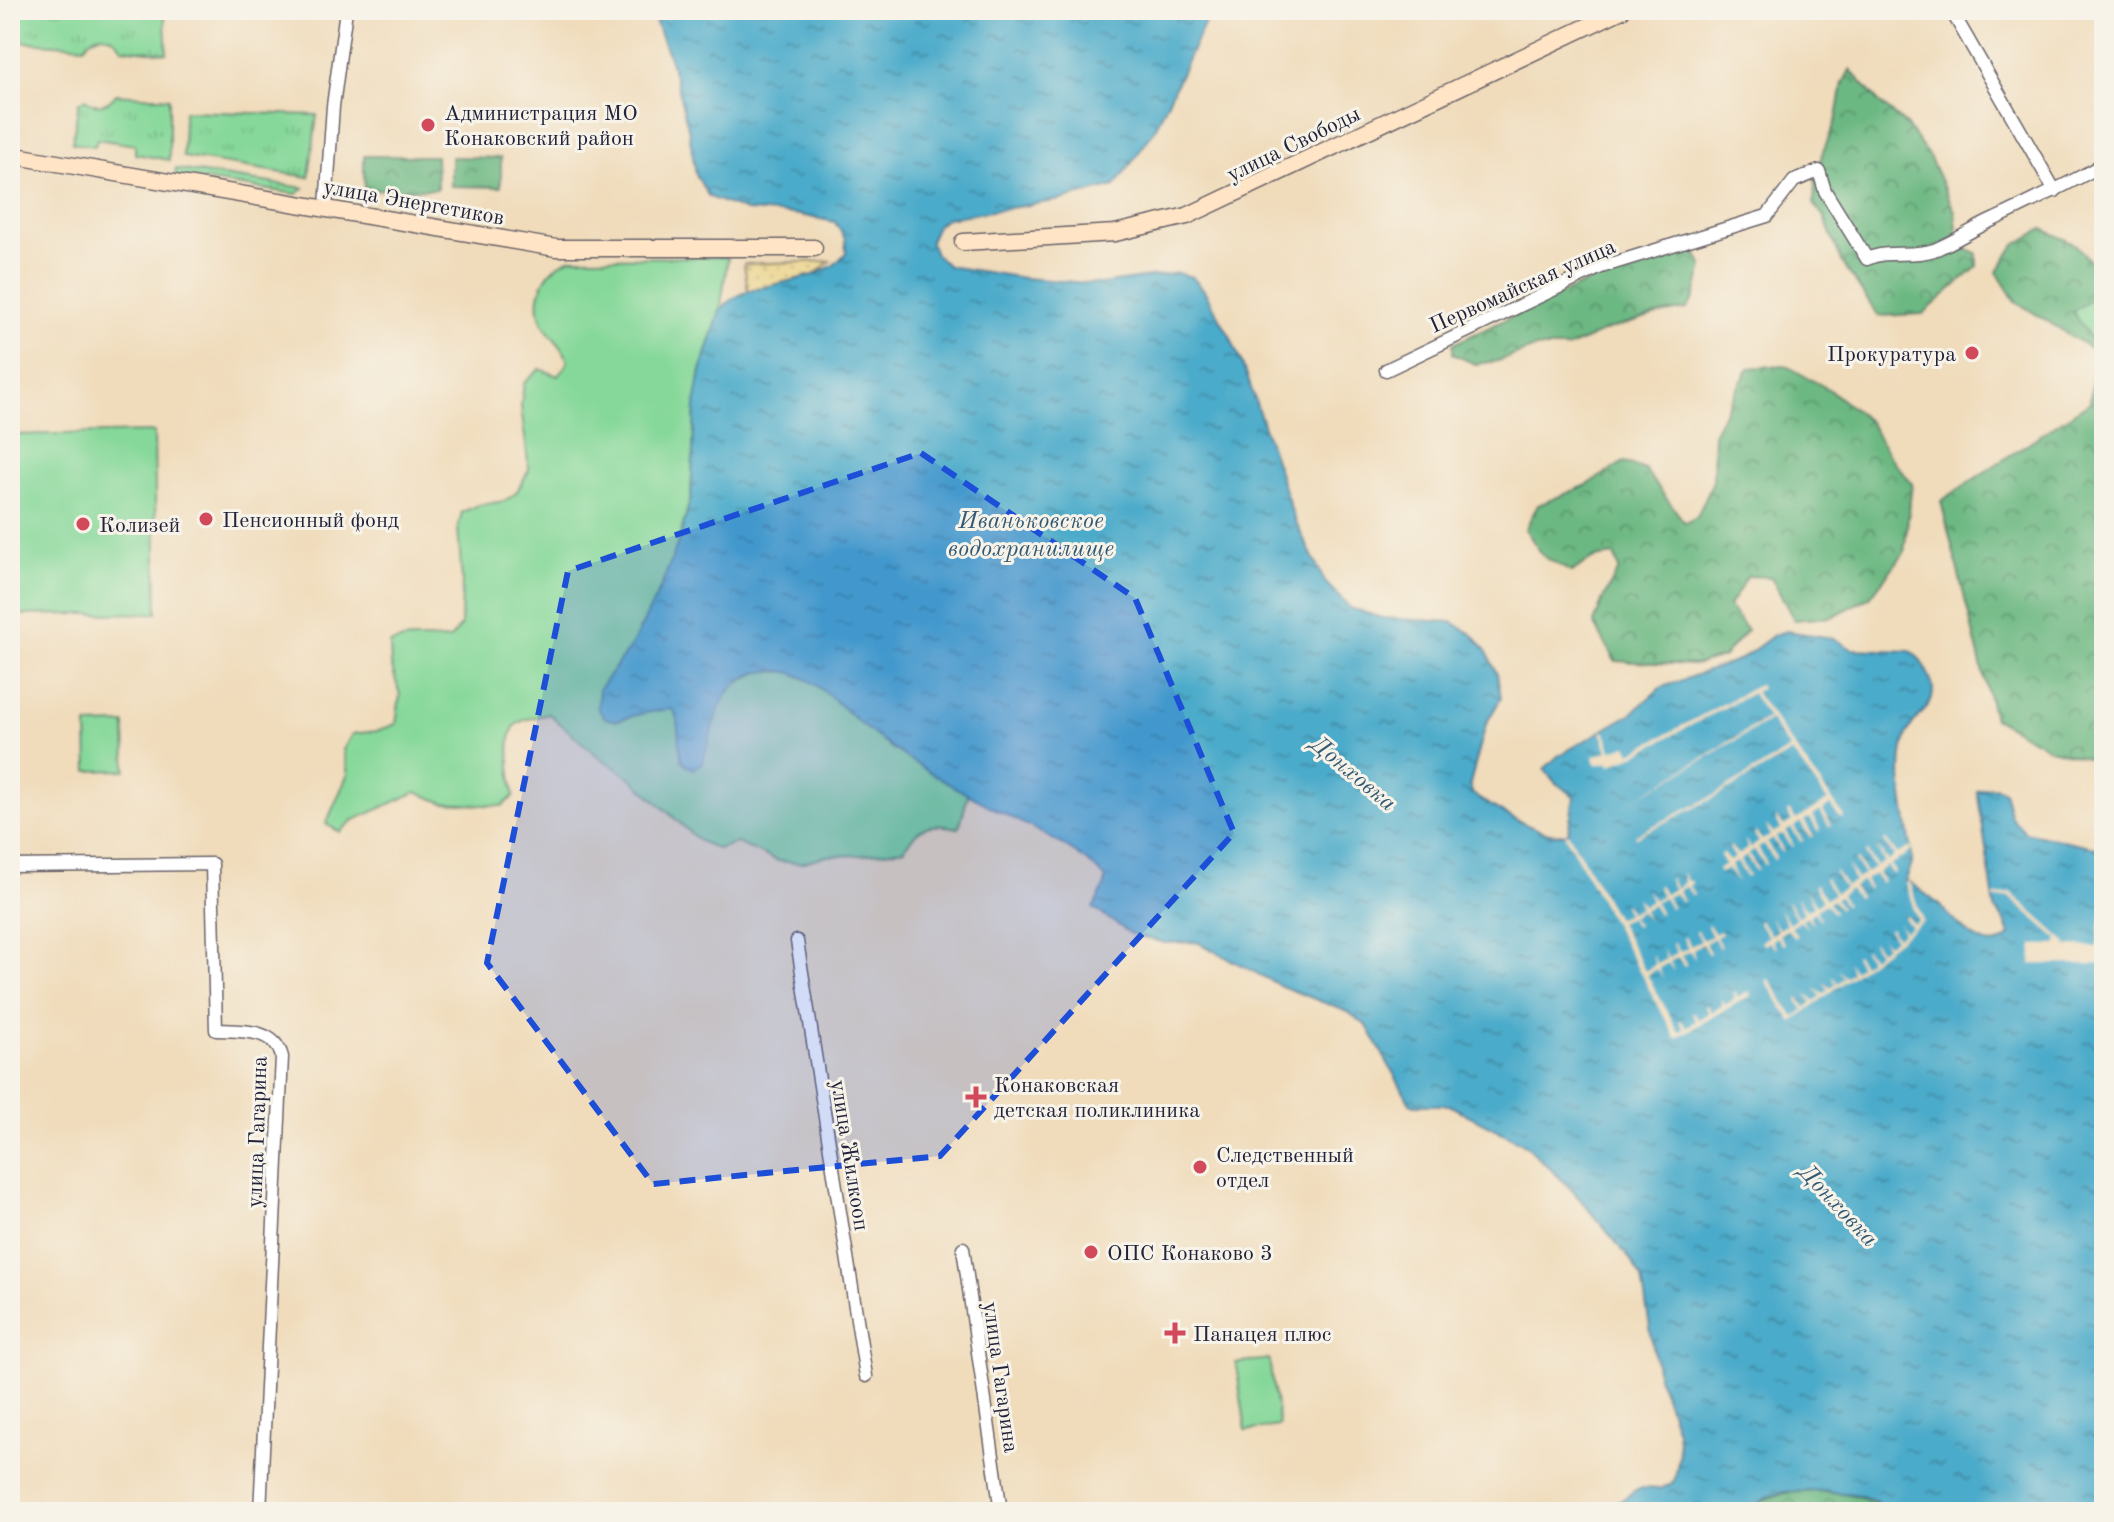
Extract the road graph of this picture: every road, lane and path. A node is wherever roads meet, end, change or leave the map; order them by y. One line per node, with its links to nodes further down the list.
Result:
1 (346, 10): 7 (street)
2 (1622, 10): 8 (main road, улица Свободы)
3 (1951, 10): 6 (street)
4 (10, 155): 7 (main road, улица Энергетиков)
5 (2104, 161): 6 (street, Первомайская улица)
6 (2055, 191): 10 (street, Первомайская улица)
7 (326, 207): 9 (main road, улица Энергетиков)
8 (963, 242)
9 (814, 248)
10 (1386, 370)
11 (10, 866): 15 (street, улица Гагарина)
12 (797, 941): 14 (street, улица Жилкооп)
13 (963, 1248): 16 (street, улица Гагарина)
14 (866, 1376)
15 (260, 1512)
16 (1001, 1512)

